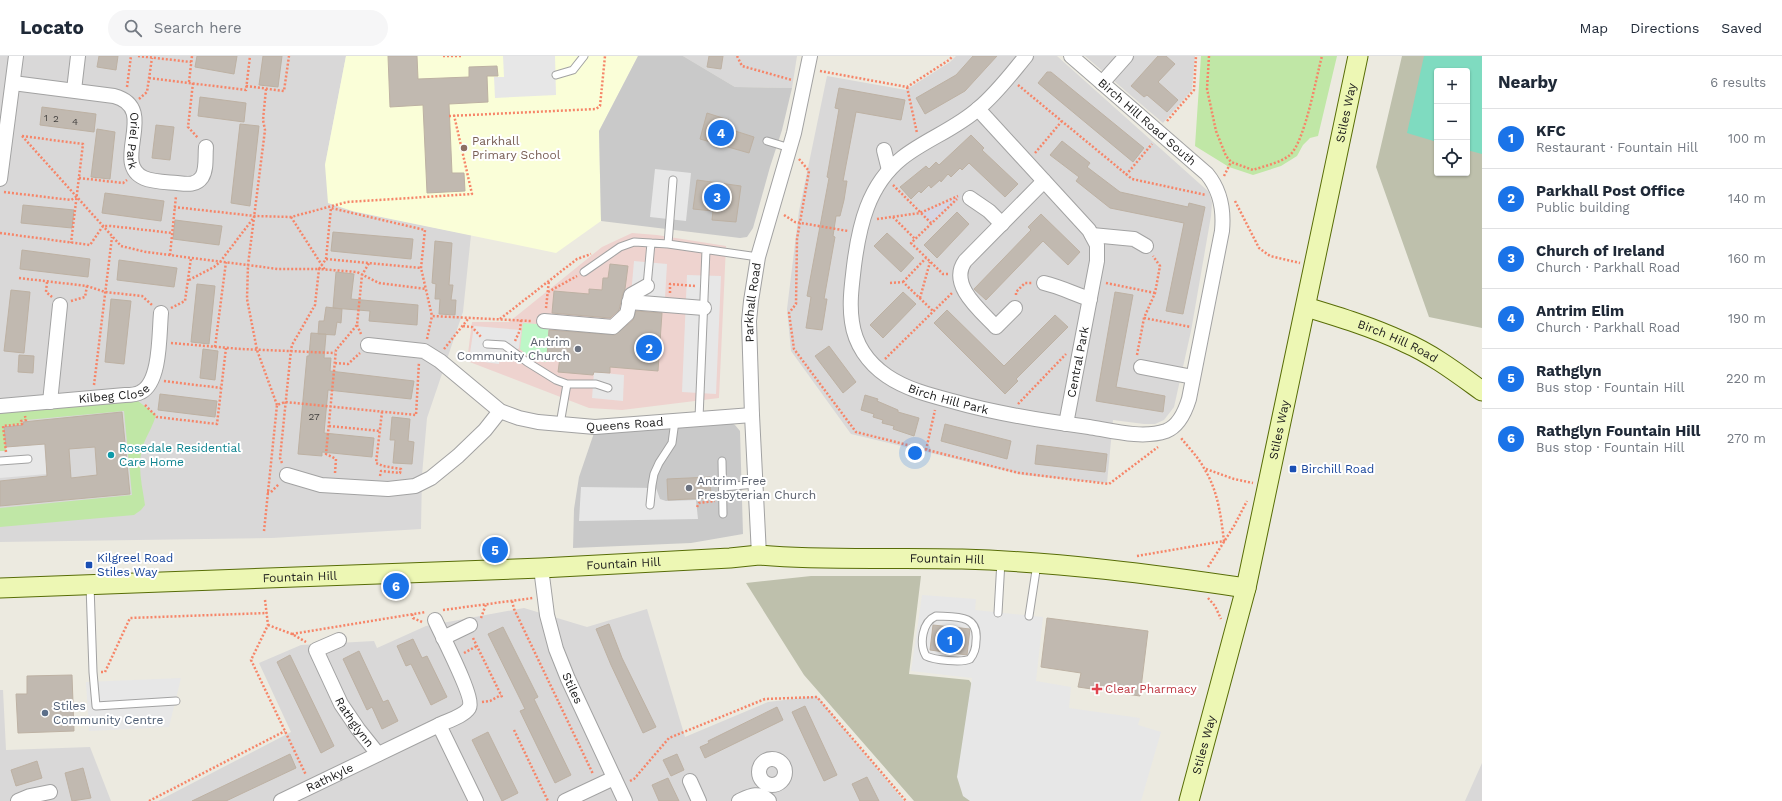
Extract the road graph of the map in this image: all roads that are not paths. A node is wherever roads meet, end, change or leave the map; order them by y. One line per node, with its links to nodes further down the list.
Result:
1 (16, 56): 10 (street)
2 (78, 56): 12 (street)
3 (584, 56): 9 (lane)
4 (1026, 56): 13 (street, Birch Hill Park)
5 (1071, 56): 11 (street, Birch Hill Road South)
6 (1126, 56): 11 (street)
7 (1358, 56): 36 (street, Stiles Way)
8 (808, 62): 16 (street, Parkhall Road)
9 (556, 74)
10 (13, 83): 12 (street, Oriel Park); 19 (street)
11 (1102, 83): 44 (street, Birch Hill Road South)
12 (74, 90): 15 (street, Oriel Park)
13 (978, 109): 18 (street, Birch Hill Park); 21 (street, Central Park)
14 (767, 141): 16 (lane)
15 (206, 147)
16 (790, 148): 29 (street, Parkhall Road)
17 (884, 150): 18 (street)
18 (887, 173): 55 (street, Birch Hill Park)
19 (0, 179)
20 (673, 180): 26 (lane)
21 (1044, 181): 23 (street); 24 (street, Central Park)
22 (970, 198): 23 (street)
23 (1002, 224): 38 (street)
24 (1092, 235): 27 (street); 33 (street, Central Park)
25 (651, 243): 26 (lane); 30 (lane); 32 (lane)
26 (668, 244): 28 (lane)
27 (1146, 246)
28 (706, 250): 29 (lane); 37 (lane)
29 (758, 257): 51 (street, Parkhall Road)
30 (584, 272)
31 (1044, 283): 33 (street)
32 (647, 286): 34 (street)
33 (1090, 299): 55 (street, Central Park)
34 (629, 302): 37 (street); 40 (street)
35 (60, 305): 48 (street)
36 (1306, 307): 47 (street, Birch Hill Road); 70 (street, Stiles Way)
37 (704, 308): 52 (lane)
38 (1015, 308)
39 (161, 313): 48 (street, Kilbeg Close)
40 (544, 321)
41 (487, 344): 45 (lane)
42 (368, 345): 50 (street, Queens Road)
43 (1141, 367): 44 (street)
44 (1193, 376): 55 (street, Birch Hill Park)
45 (567, 384): 46 (lane); 54 (lane)
46 (608, 388)
47 (1482, 391)
48 (50, 402): 49 (street, Kilbeg Close)
49 (0, 406)
50 (500, 411): 54 (street, Queens Road); 59 (street)
51 (752, 416): 52 (street, Queens Road); 60 (street, Parkhall Road)
52 (699, 418): 53 (street, Queens Road)
53 (675, 420): 54 (street, Queens Road); 62 (lane)
54 (560, 424)
55 (1066, 424)
56 (28, 458): 57 (lane)
57 (3, 461)
58 (722, 461): 61 (lane)
59 (287, 475)
60 (755, 484): 61 (lane); 64 (street, Parkhall Road)
61 (723, 487): 63 (lane)
62 (650, 505)
63 (723, 514)
64 (759, 555): 65 (street, Fountain Hill); 67 (street, Fountain Hill)
65 (1001, 561): 66 (street, Fountain Hill); 71 (lane)
66 (1037, 562): 70 (street, Fountain Hill); 74 (lane)
67 (541, 568): 68 (street, Fountain Hill); 81 (street, Stiles)
68 (90, 584): 69 (street, Fountain Hill); 78 (lane)
69 (0, 588)
70 (1246, 588): 92 (street, Stiles Way)
71 (998, 613)
72 (434, 614): 76 (street, Rathglynn)
73 (938, 616): 73 (lane)
74 (1029, 616)
75 (475, 627): 76 (street)
76 (443, 638): 79 (street, Rathglynn)
77 (339, 640): 80 (street, Rathglynn)
78 (176, 701)
79 (439, 725): 80 (street, Rathglynn); 87 (street)
80 (378, 754): 86 (street, Rathkyle)
81 (616, 782): 88 (street); 89 (street, Stiles)
82 (690, 782): 90 (street)
83 (50, 791): 85 (street)
84 (766, 794): 91 (street)
85 (18, 801)
86 (281, 801)
87 (476, 801)
88 (565, 801)
89 (625, 801)
90 (699, 801)
91 (739, 801)
92 (1189, 801)

